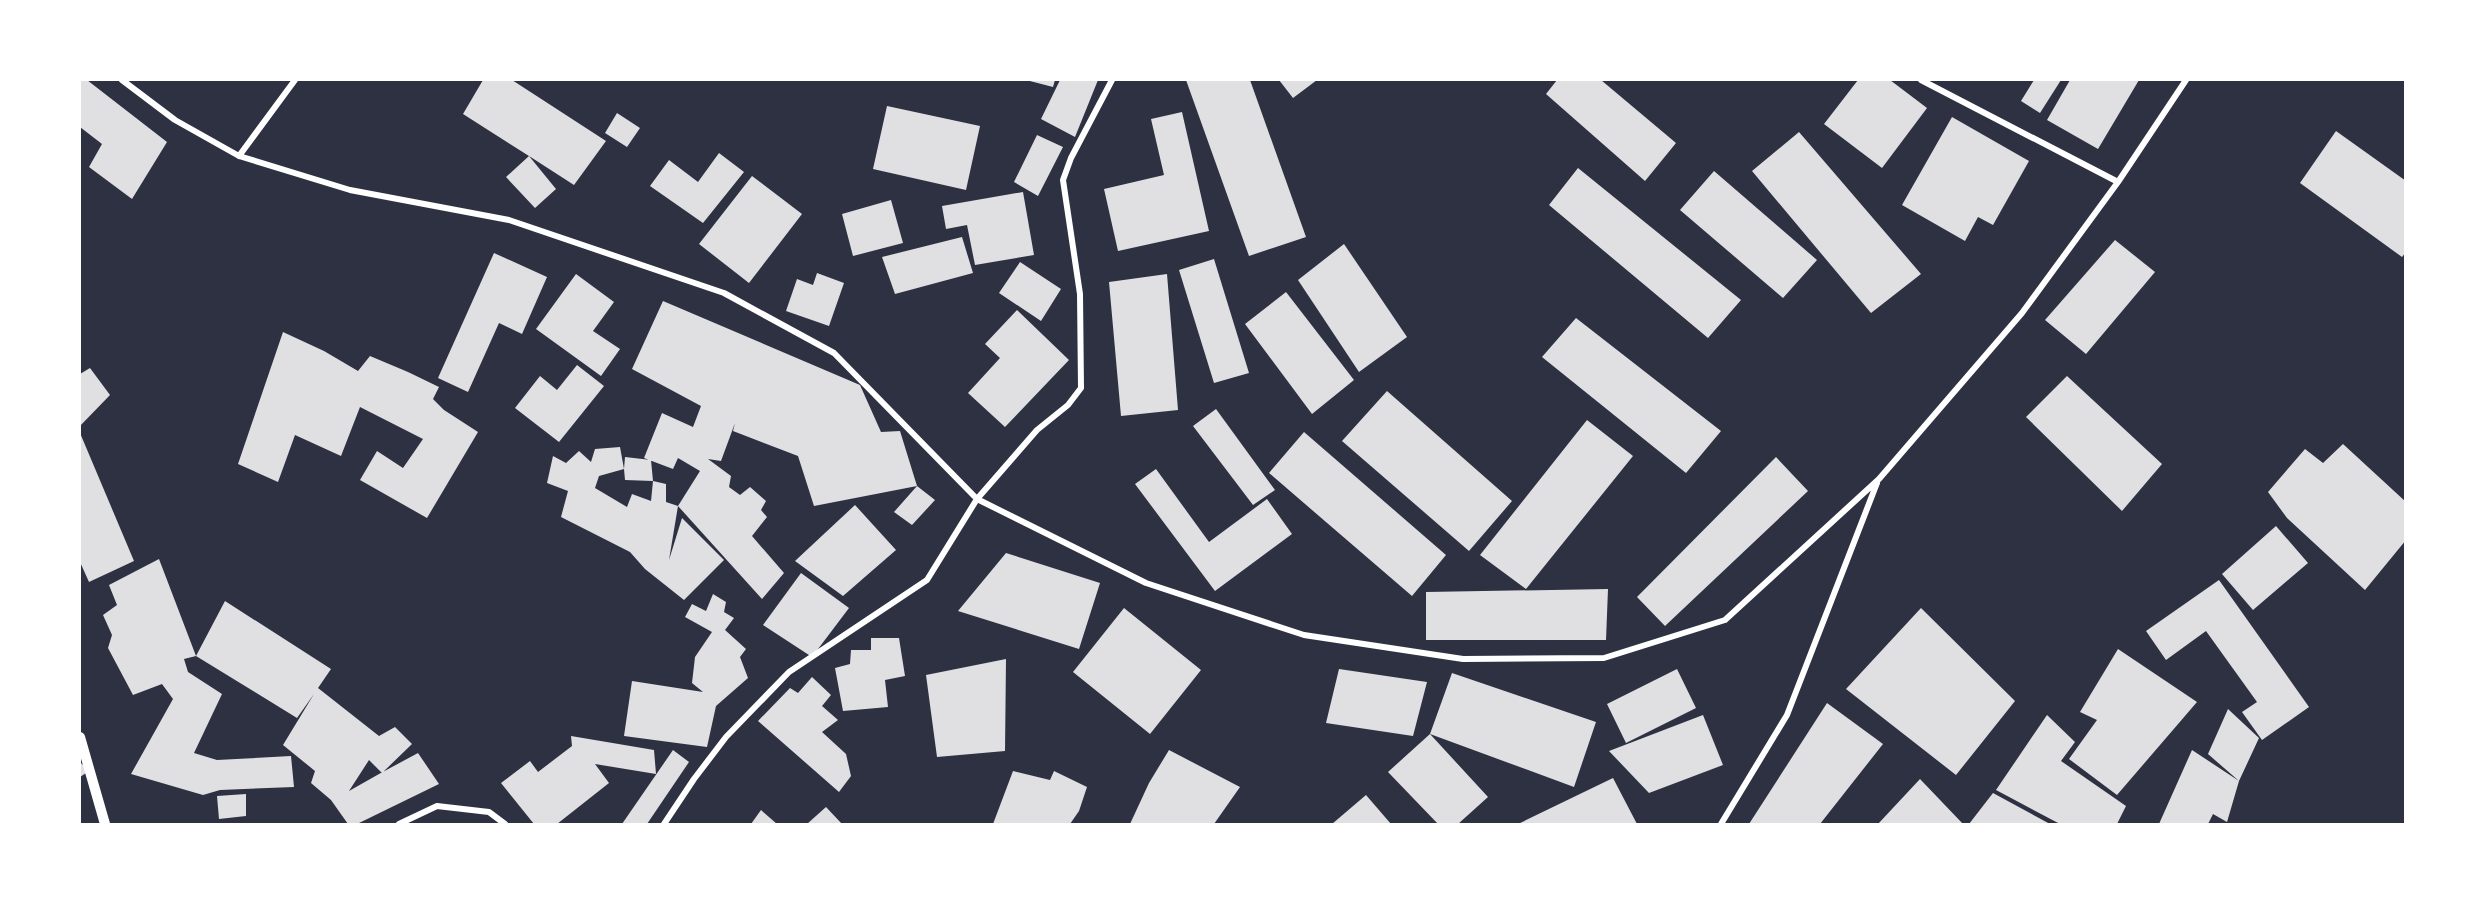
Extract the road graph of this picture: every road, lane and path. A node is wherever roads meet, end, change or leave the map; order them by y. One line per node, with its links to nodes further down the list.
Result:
1 (122, 80): 6 (street)
2 (295, 80): 6 (street)
3 (1112, 80): 9 (street)
4 (1921, 80): 7 (street)
5 (2186, 80): 7 (street)
6 (239, 156): 9 (street)
7 (2118, 182): 8 (street)
8 (1879, 479): 9 (street); 15 (street)
9 (977, 499): 14 (street)
10 (80, 737): 11 (street)
11 (105, 825)
12 (399, 825): 13 (street)
13 (506, 825)
14 (664, 825)
15 (1721, 825)

